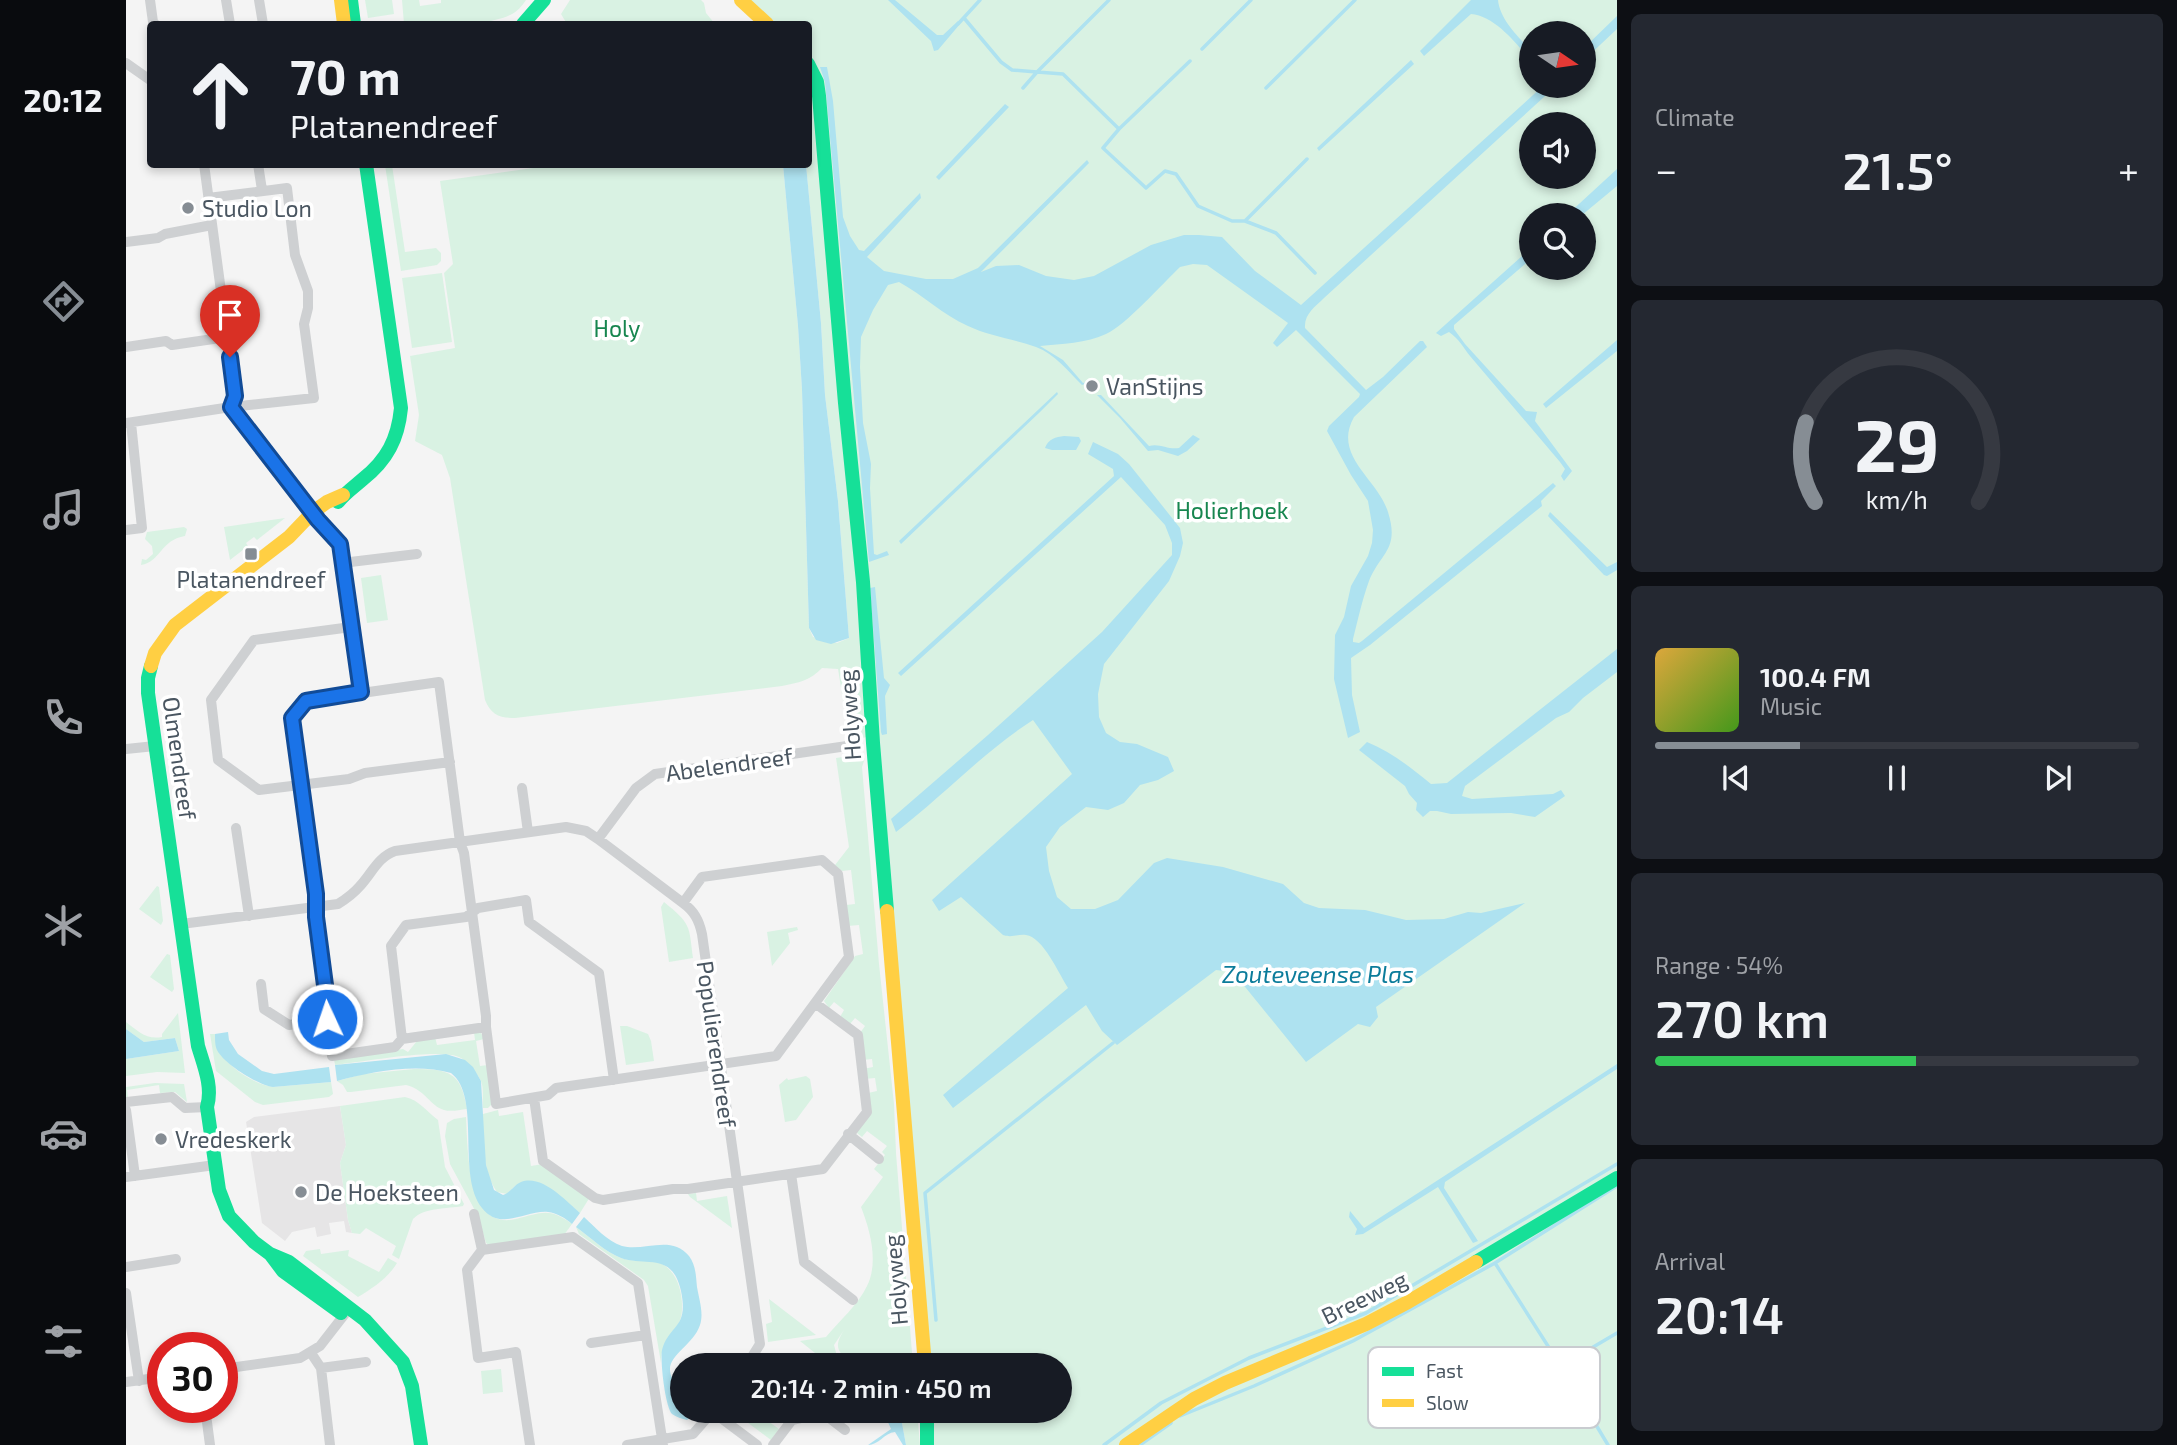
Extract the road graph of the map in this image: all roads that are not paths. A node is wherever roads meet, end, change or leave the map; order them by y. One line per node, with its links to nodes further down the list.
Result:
1 (150, 0): 8 (street)
2 (226, 0): 9 (street)
3 (259, 0): 10 (street)
4 (341, 0): 11 (street)
5 (351, 0): 12 (street)
6 (544, 0): 13 (street)
7 (741, 0): 14 (street)
8 (153, 21)
9 (230, 21)
10 (262, 21)
11 (344, 21)
12 (354, 21)
13 (526, 21)
14 (764, 21)
15 (126, 62): 17 (street)
16 (812, 72): 79 (street, Holyweg)
17 (147, 78)
18 (204, 168): 22 (street)
19 (259, 168): 21 (street)
20 (367, 168): 29 (street, Olmendreef)
21 (262, 190): 22 (street); 27 (street)
22 (208, 198): 23 (street)
23 (212, 225): 24 (street); 25 (street)
24 (126, 242)
25 (227, 337): 26 (street); 27 (street)
26 (126, 346)
27 (231, 407): 28 (street); 29 (street)
28 (128, 423): 30 (street)
29 (316, 517): 32 (street); 35 (street, Olmendreef)
30 (126, 530)
31 (417, 554): 32 (street)
32 (342, 563): 33 (street)
33 (351, 627): 34 (street); 39 (street)
34 (361, 692): 38 (street); 39 (street)
35 (155, 746): 37 (street); 49 (street, Olmendreef)
36 (847, 746): 43 (street, Abelendreef)
37 (126, 749)
38 (450, 762): 39 (street); 44 (street)
39 (300, 785): 46 (street)
40 (522, 788): 42 (street)
41 (236, 828): 48 (street)
42 (528, 832): 43 (street, Populierendreef); 44 (street, Populierendreef)
43 (598, 839): 45 (street, Populierendreef)
44 (460, 842): 46 (street, Populierendreef); 47 (street)
45 (683, 902): 51 (street); 55 (street, Populierendreef)
46 (316, 906): 48 (street, Populierendreef); 52 (street)
47 (472, 912): 53 (street); 54 (street); 56 (street)
48 (249, 916): 49 (street, Populierendreef)
49 (181, 924): 59 (street, Olmendreef)
50 (261, 985): 52 (street)
51 (815, 1003): 55 (street); 61 (street)
52 (327, 1019): 54 (street)
53 (486, 1027): 54 (street); 57 (street)
54 (402, 1040)
55 (720, 1064): 56 (street); 67 (street, Populierendreef)
56 (614, 1080): 57 (street)
57 (534, 1098): 67 (street)
58 (126, 1102): 59 (street)
59 (207, 1107): 63 (street, Olmendreef)
60 (126, 1110): 65 (street)
61 (848, 1134): 62 (street); 64 (street)
62 (879, 1158)
63 (215, 1165): 65 (street); 74 (street, Olmendreef)
64 (791, 1174): 67 (street); 73 (street)
65 (130, 1176)
66 (1617, 1178): 102 (street, Breeweg)
67 (737, 1183): 78 (street, Populierendreef)
68 (474, 1214): 69 (street)
69 (482, 1250): 75 (street); 97 (street)
70 (176, 1259): 71 (street)
71 (126, 1267)
72 (126, 1293): 84 (street)
73 (853, 1300)
74 (346, 1311): 77 (street); 96 (street, Olmendreef)
75 (646, 1335): 76 (street); 93 (street)
76 (592, 1343)
77 (312, 1353): 81 (street); 82 (street)
78 (754, 1353)
79 (924, 1353)
80 (366, 1362): 82 (street)
81 (238, 1367)
82 (321, 1368): 95 (street)
83 (147, 1380): 84 (street)
84 (139, 1381): 85 (street)
85 (126, 1382)
86 (207, 1423): 94 (street)
87 (703, 1423): 93 (street)
88 (729, 1423): 99 (street)
89 (790, 1423): 100 (street)
90 (836, 1423): 92 (street)
91 (927, 1423): 101 (street)
92 (845, 1430)
93 (662, 1442): 98 (street)
94 (210, 1445)
95 (330, 1445)
96 (421, 1445)
97 (530, 1445)
98 (627, 1445)
99 (757, 1445)
100 (774, 1445)
101 (927, 1445)
102 (1126, 1445)

